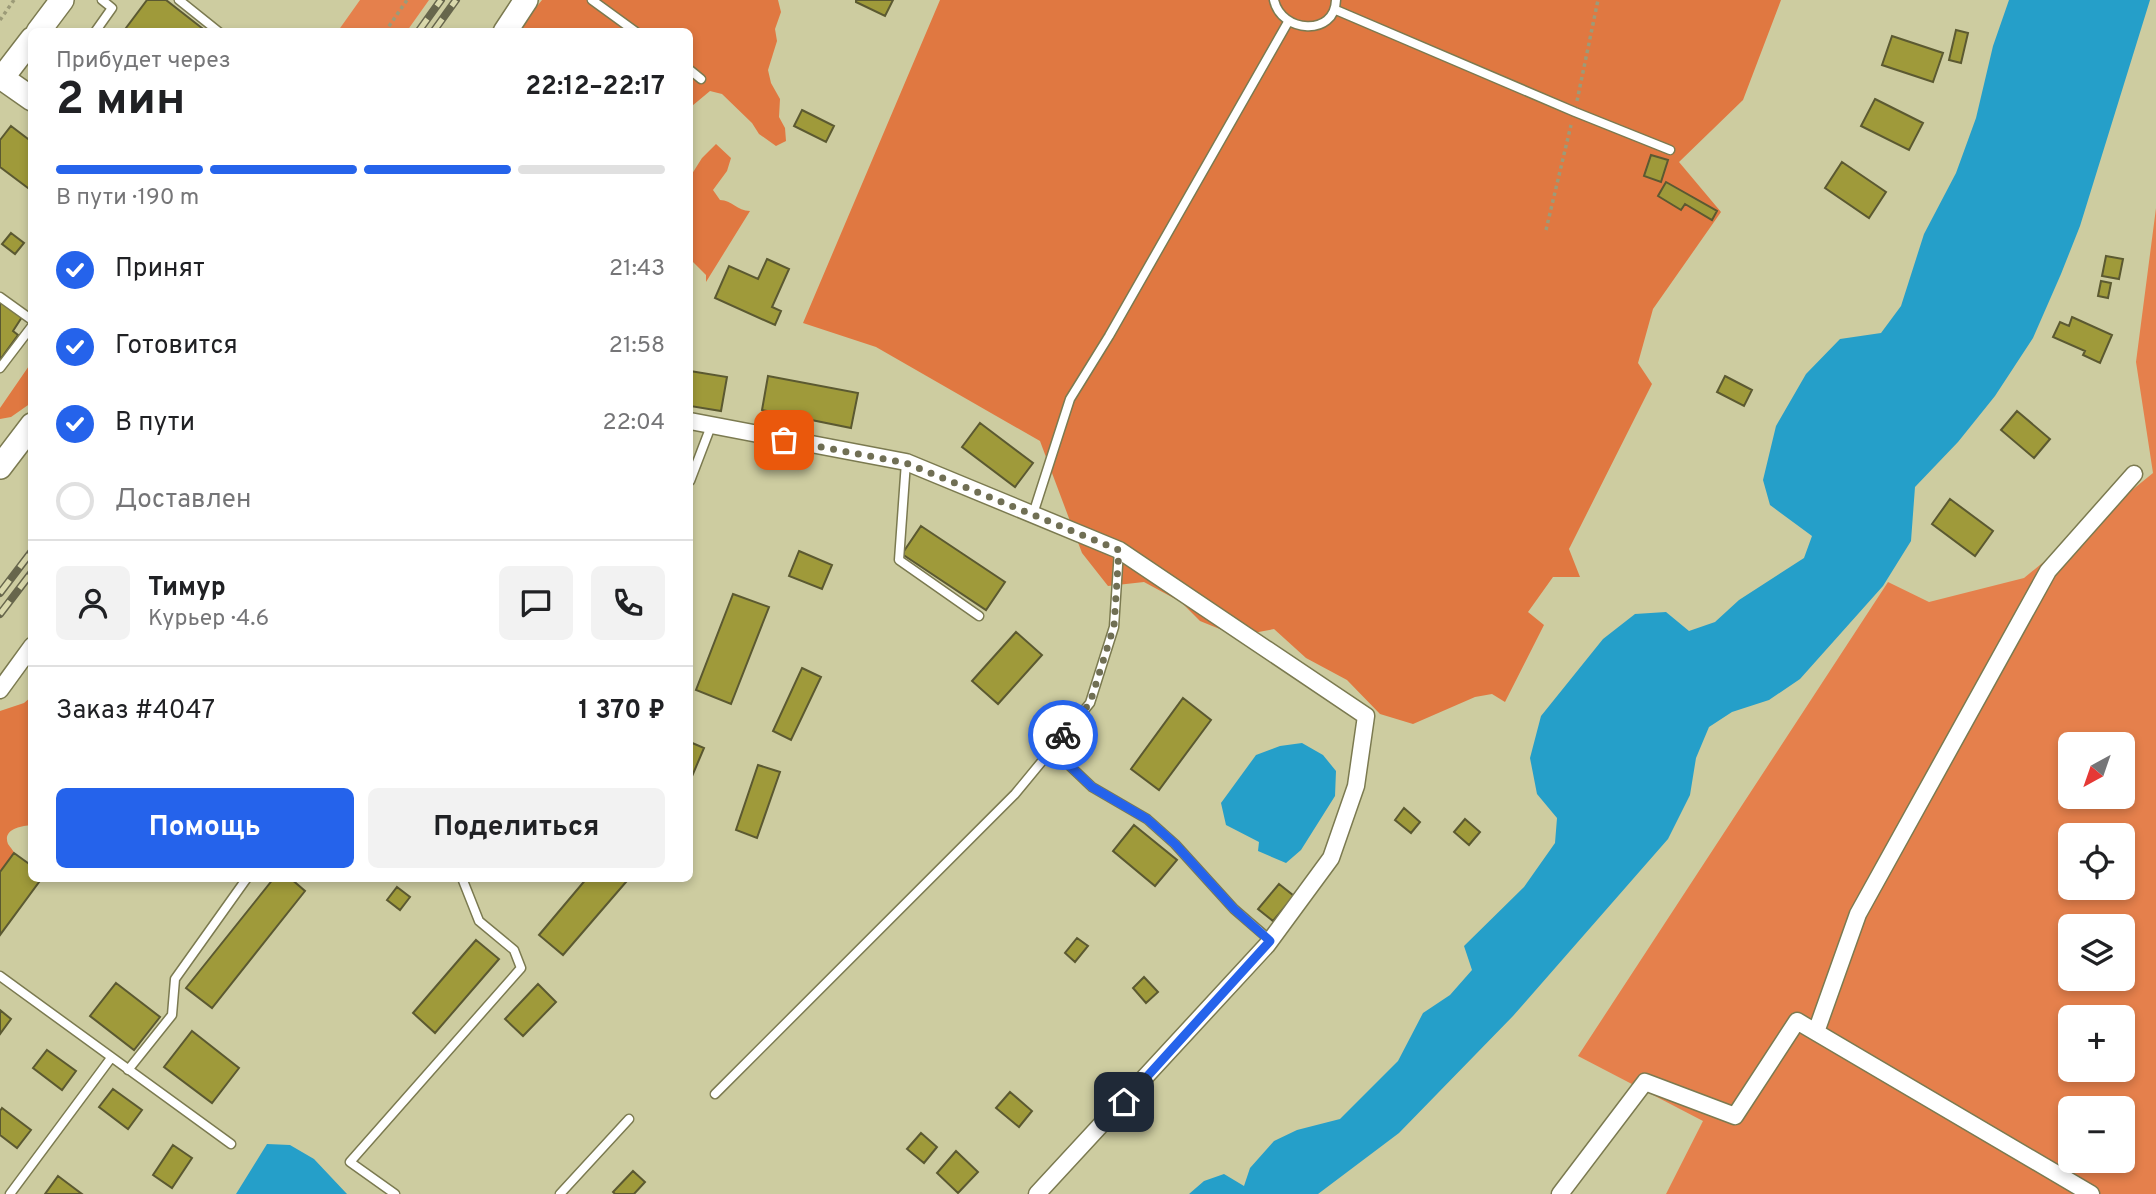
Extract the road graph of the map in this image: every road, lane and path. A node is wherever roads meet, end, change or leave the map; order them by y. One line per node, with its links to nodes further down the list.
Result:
1 (14, 0): 12 (path)
2 (62, 0): 14 (street)
3 (103, 0): 11 (lane)
4 (119, 0): 11 (lane)
5 (179, 0): 16 (lane)
6 (407, 0): 17 (path)
7 (526, 0): 18 (street)
8 (592, 0): 19 (lane)
9 (1274, 0): 13 (lane)
10 (1336, 5): 13 (lane); 25 (lane)
11 (112, 8): 15 (lane)
12 (0, 20)
13 (1288, 22): 37 (lane)
14 (41, 28)
15 (98, 28)
16 (214, 28)
17 (388, 28)
18 (508, 28)
19 (630, 28)
20 (28, 44): 22 (street)
21 (693, 72): 23 (lane)
22 (1, 79): 24 (street)
23 (701, 79)
24 (28, 96)
25 (1670, 150)
26 (0, 297): 27 (lane)
27 (28, 317)
28 (28, 331): 29 (lane)
29 (0, 368)
30 (693, 422): 31 (street)
31 (711, 426): 33 (street); 35 (lane)
32 (28, 430): 34 (street)
33 (906, 463): 37 (street); 39 (lane)
34 (0, 467)
35 (693, 473)
36 (2134, 474): 47 (street)
37 (1033, 514): 38 (street)
38 (1119, 550): 42 (lane); 45 (street)
39 (979, 615)
40 (28, 657): 41 (street)
41 (0, 690)
42 (1052, 749): 45 (lane); 50 (lane)
43 (244, 882): 49 (lane)
44 (464, 882): 54 (lane)
45 (1270, 941): 56 (street)
46 (0, 976): 48 (lane)
47 (1816, 1032): 57 (street); 58 (street)
48 (111, 1058): 49 (lane); 53 (lane)
49 (128, 1070): 52 (lane)
50 (715, 1094)
51 (629, 1119): 55 (lane)
52 (231, 1144)
53 (10, 1194)
54 (395, 1194)
55 (561, 1194)
56 (1037, 1194)
57 (1560, 1194)
58 (2091, 1194)

